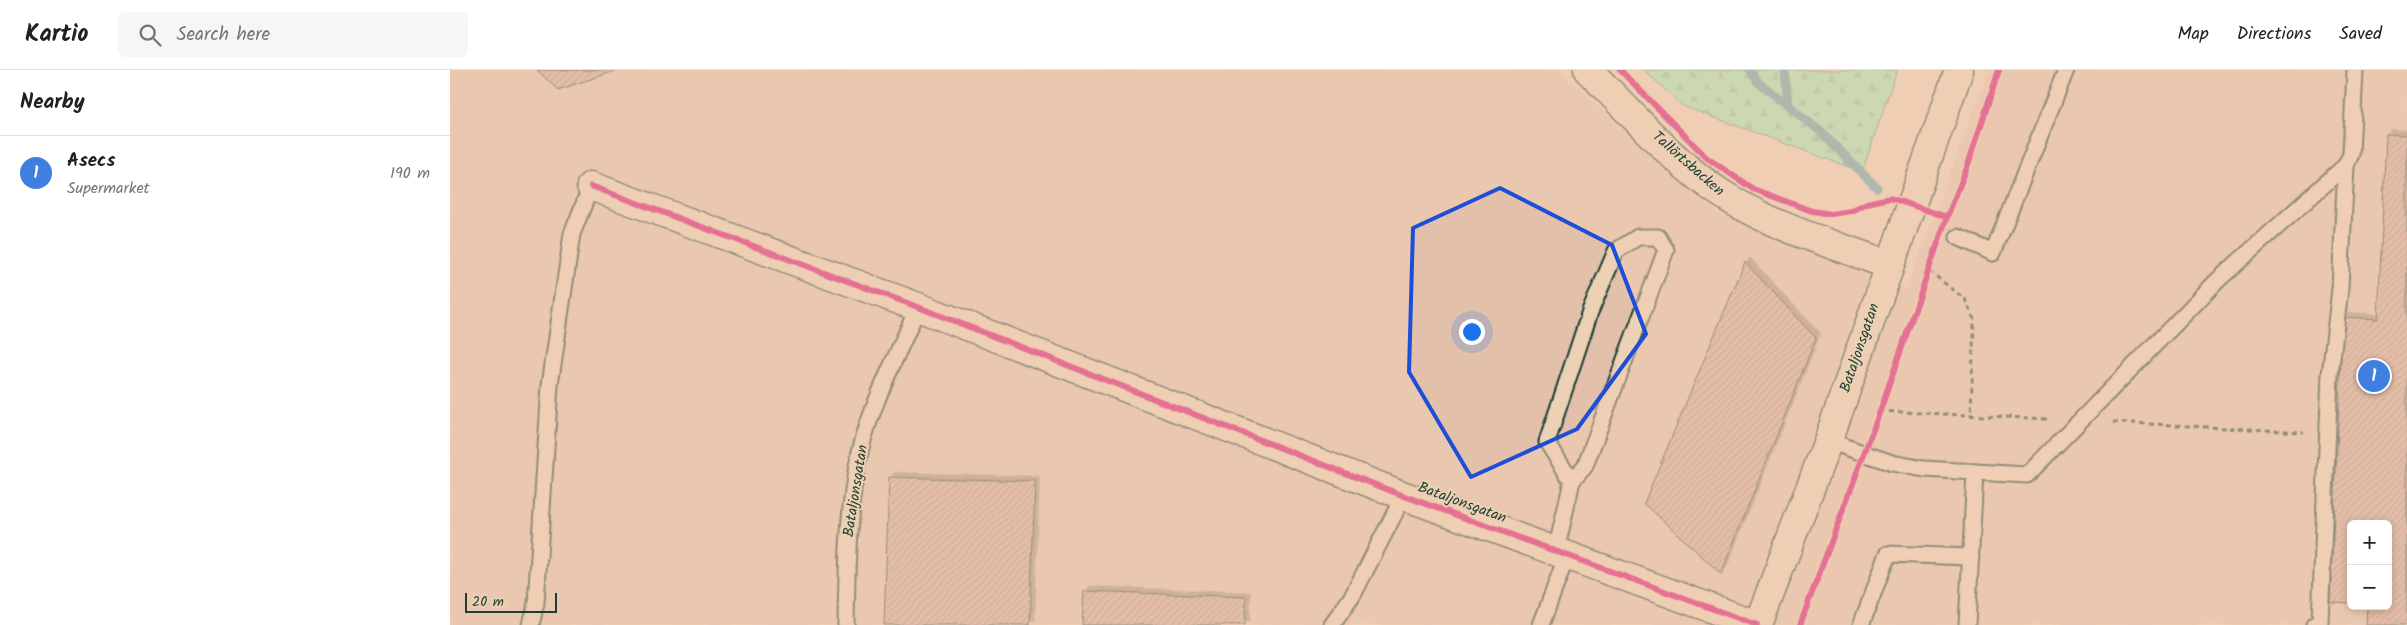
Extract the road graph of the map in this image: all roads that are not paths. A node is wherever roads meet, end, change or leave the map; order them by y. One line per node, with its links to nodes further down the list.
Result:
1 (1588, 70): 8 (street, Tallörtsbacken)
2 (1959, 70): 8 (street, Bataljonsgatan)
3 (2066, 70): 7 (lane)
4 (2355, 70): 5 (lane)
5 (2346, 164): 11 (lane); 23 (lane)
6 (591, 186): 9 (street, Bataljonsgatan); 16 (lane)
7 (1958, 238)
8 (1889, 265): 10 (street, Bataljonsgatan)
9 (918, 307): 13 (street, Bataljonsgatan); 17 (lane, Bataljonsgatan)
10 (1828, 441): 11 (lane); 20 (street, Bataljonsgatan)
11 (1976, 473): 15 (lane)
12 (1572, 481): 12 (lane); 14 (lane)
13 (1404, 495): 14 (street, Bataljonsgatan); 18 (lane)
14 (1561, 553): 19 (lane); 20 (street, Bataljonsgatan)
15 (1971, 557): 21 (lane); 22 (lane)
16 (531, 625)
17 (846, 625)
18 (1332, 625)
19 (1541, 625)
20 (1758, 625)
21 (1861, 625)
22 (1967, 625)
23 (2314, 625)

